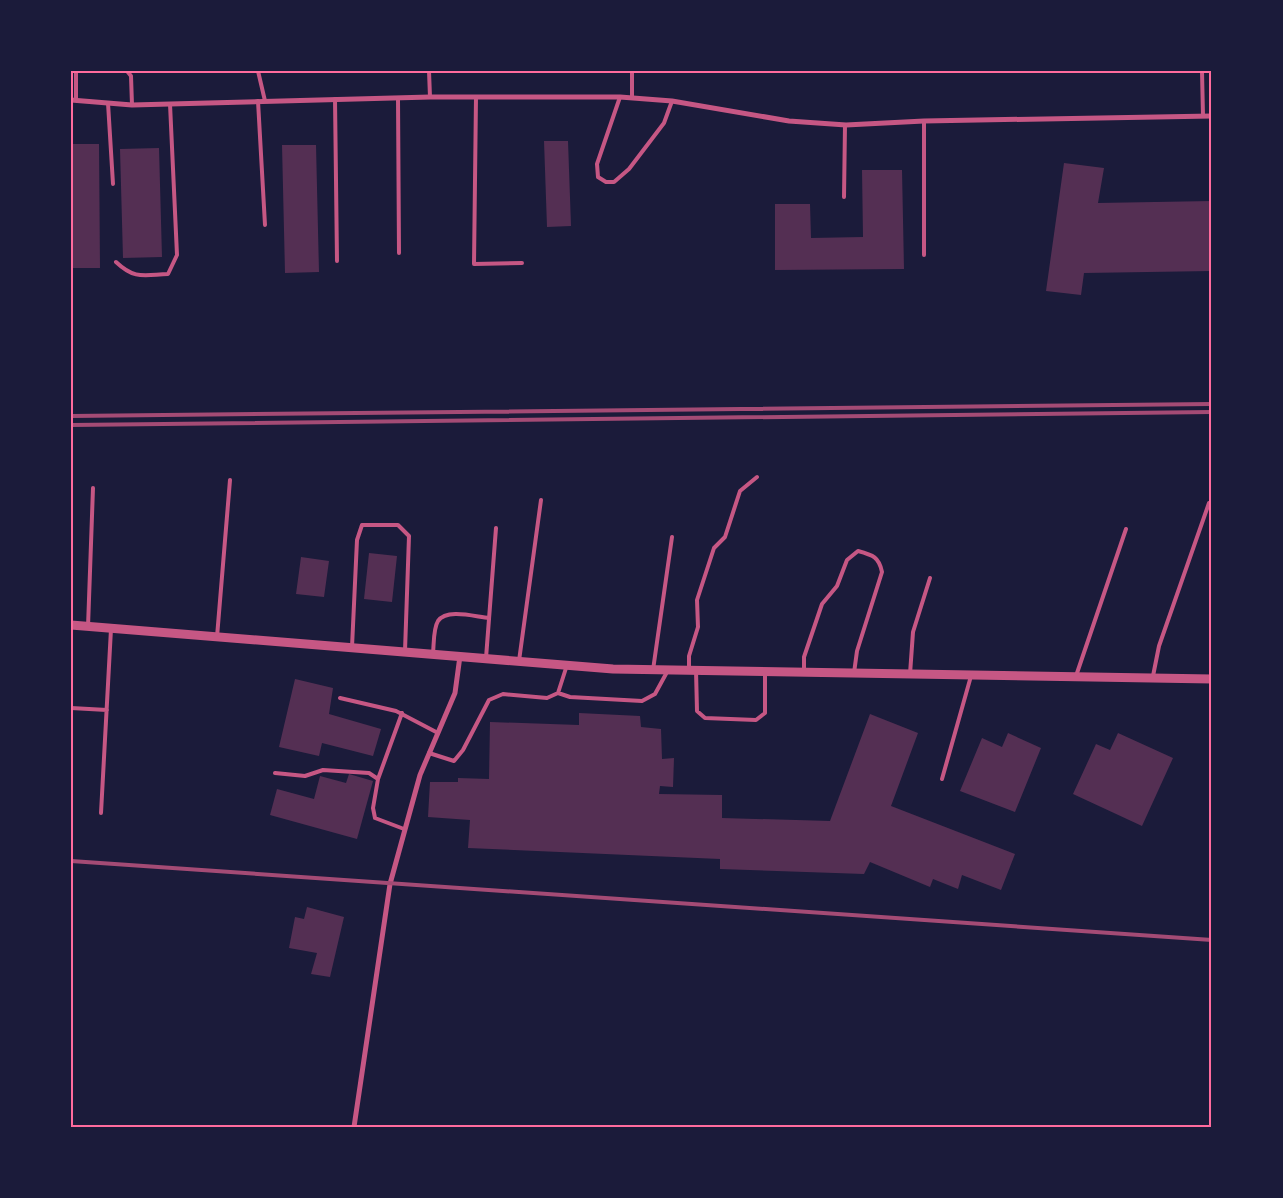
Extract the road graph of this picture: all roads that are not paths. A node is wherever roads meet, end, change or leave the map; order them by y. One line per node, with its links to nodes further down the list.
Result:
1 (76, 71): 12 (lane)
2 (127, 71): 19 (lane)
3 (258, 71): 15 (lane)
4 (429, 71): 7 (lane)
5 (632, 71): 11 (lane)
6 (1202, 71): 20 (lane)
7 (430, 97): 8 (street); 10 (street)
8 (476, 97): 9 (street); 31 (lane)
9 (620, 97): 11 (street); 14 (lane)
10 (398, 98): 13 (street); 27 (lane)
11 (632, 98): 14 (street)
12 (74, 100): 17 (street)
13 (335, 100): 15 (street); 29 (lane)
14 (672, 100): 23 (street)
15 (265, 101): 16 (street)
16 (258, 102): 18 (street); 26 (lane)
17 (108, 103): 19 (street); 24 (lane)
18 (170, 104): 19 (street); 30 (lane)
19 (132, 105)
20 (1203, 116): 21 (street); 22 (street)
21 (1212, 116)
22 (924, 121): 23 (street); 28 (lane)
23 (844, 125): 25 (lane)
24 (113, 184)
25 (844, 197)
26 (265, 225)
27 (399, 253)
28 (924, 255)
29 (337, 261)
30 (116, 262)
31 (522, 263)
32 (757, 477): 55 (lane)
33 (230, 480): 45 (lane)
34 (93, 488): 43 (lane)
35 (541, 500): 51 (lane)
36 (1209, 503): 62 (lane)
37 (496, 528): 41 (lane)
38 (1126, 529): 61 (lane)
39 (672, 537): 53 (lane)
40 (930, 578): 59 (lane)
41 (489, 618): 48 (lane); 50 (lane)
42 (71, 625): 43 (street)
43 (88, 627): 44 (street)
44 (111, 628): 45 (street); 67 (lane)
45 (217, 637): 46 (street)
46 (352, 647): 47 (street); 47 (lane)
47 (405, 651): 48 (street)
48 (433, 654): 49 (street)
49 (460, 655): 50 (street); 69 (street)
50 (486, 658): 51 (street)
51 (519, 661): 52 (street)
52 (567, 665): 53 (street); 64 (lane)
53 (653, 670): 54 (street)
54 (668, 670): 55 (street); 64 (lane)
55 (692, 670): 56 (street); 56 (lane)
56 (765, 672): 57 (street)
57 (804, 672): 58 (street); 58 (lane)
58 (854, 673): 59 (street)
59 (910, 674): 60 (street)
60 (971, 676): 61 (street); 73 (lane)
61 (1075, 678): 62 (street)
62 (1152, 678): 63 (street)
63 (1212, 679)
64 (558, 693): 70 (lane)
65 (340, 698): 68 (lane)
66 (71, 708): 67 (lane)
67 (107, 710): 74 (lane)
68 (402, 713): 69 (lane); 72 (lane)
69 (438, 733): 70 (street)
70 (429, 753): 75 (street)
71 (276, 773): 72 (lane)
72 (378, 779): 75 (lane)
73 (942, 780)
74 (101, 813)
75 (404, 829): 76 (street)
76 (354, 1127)

